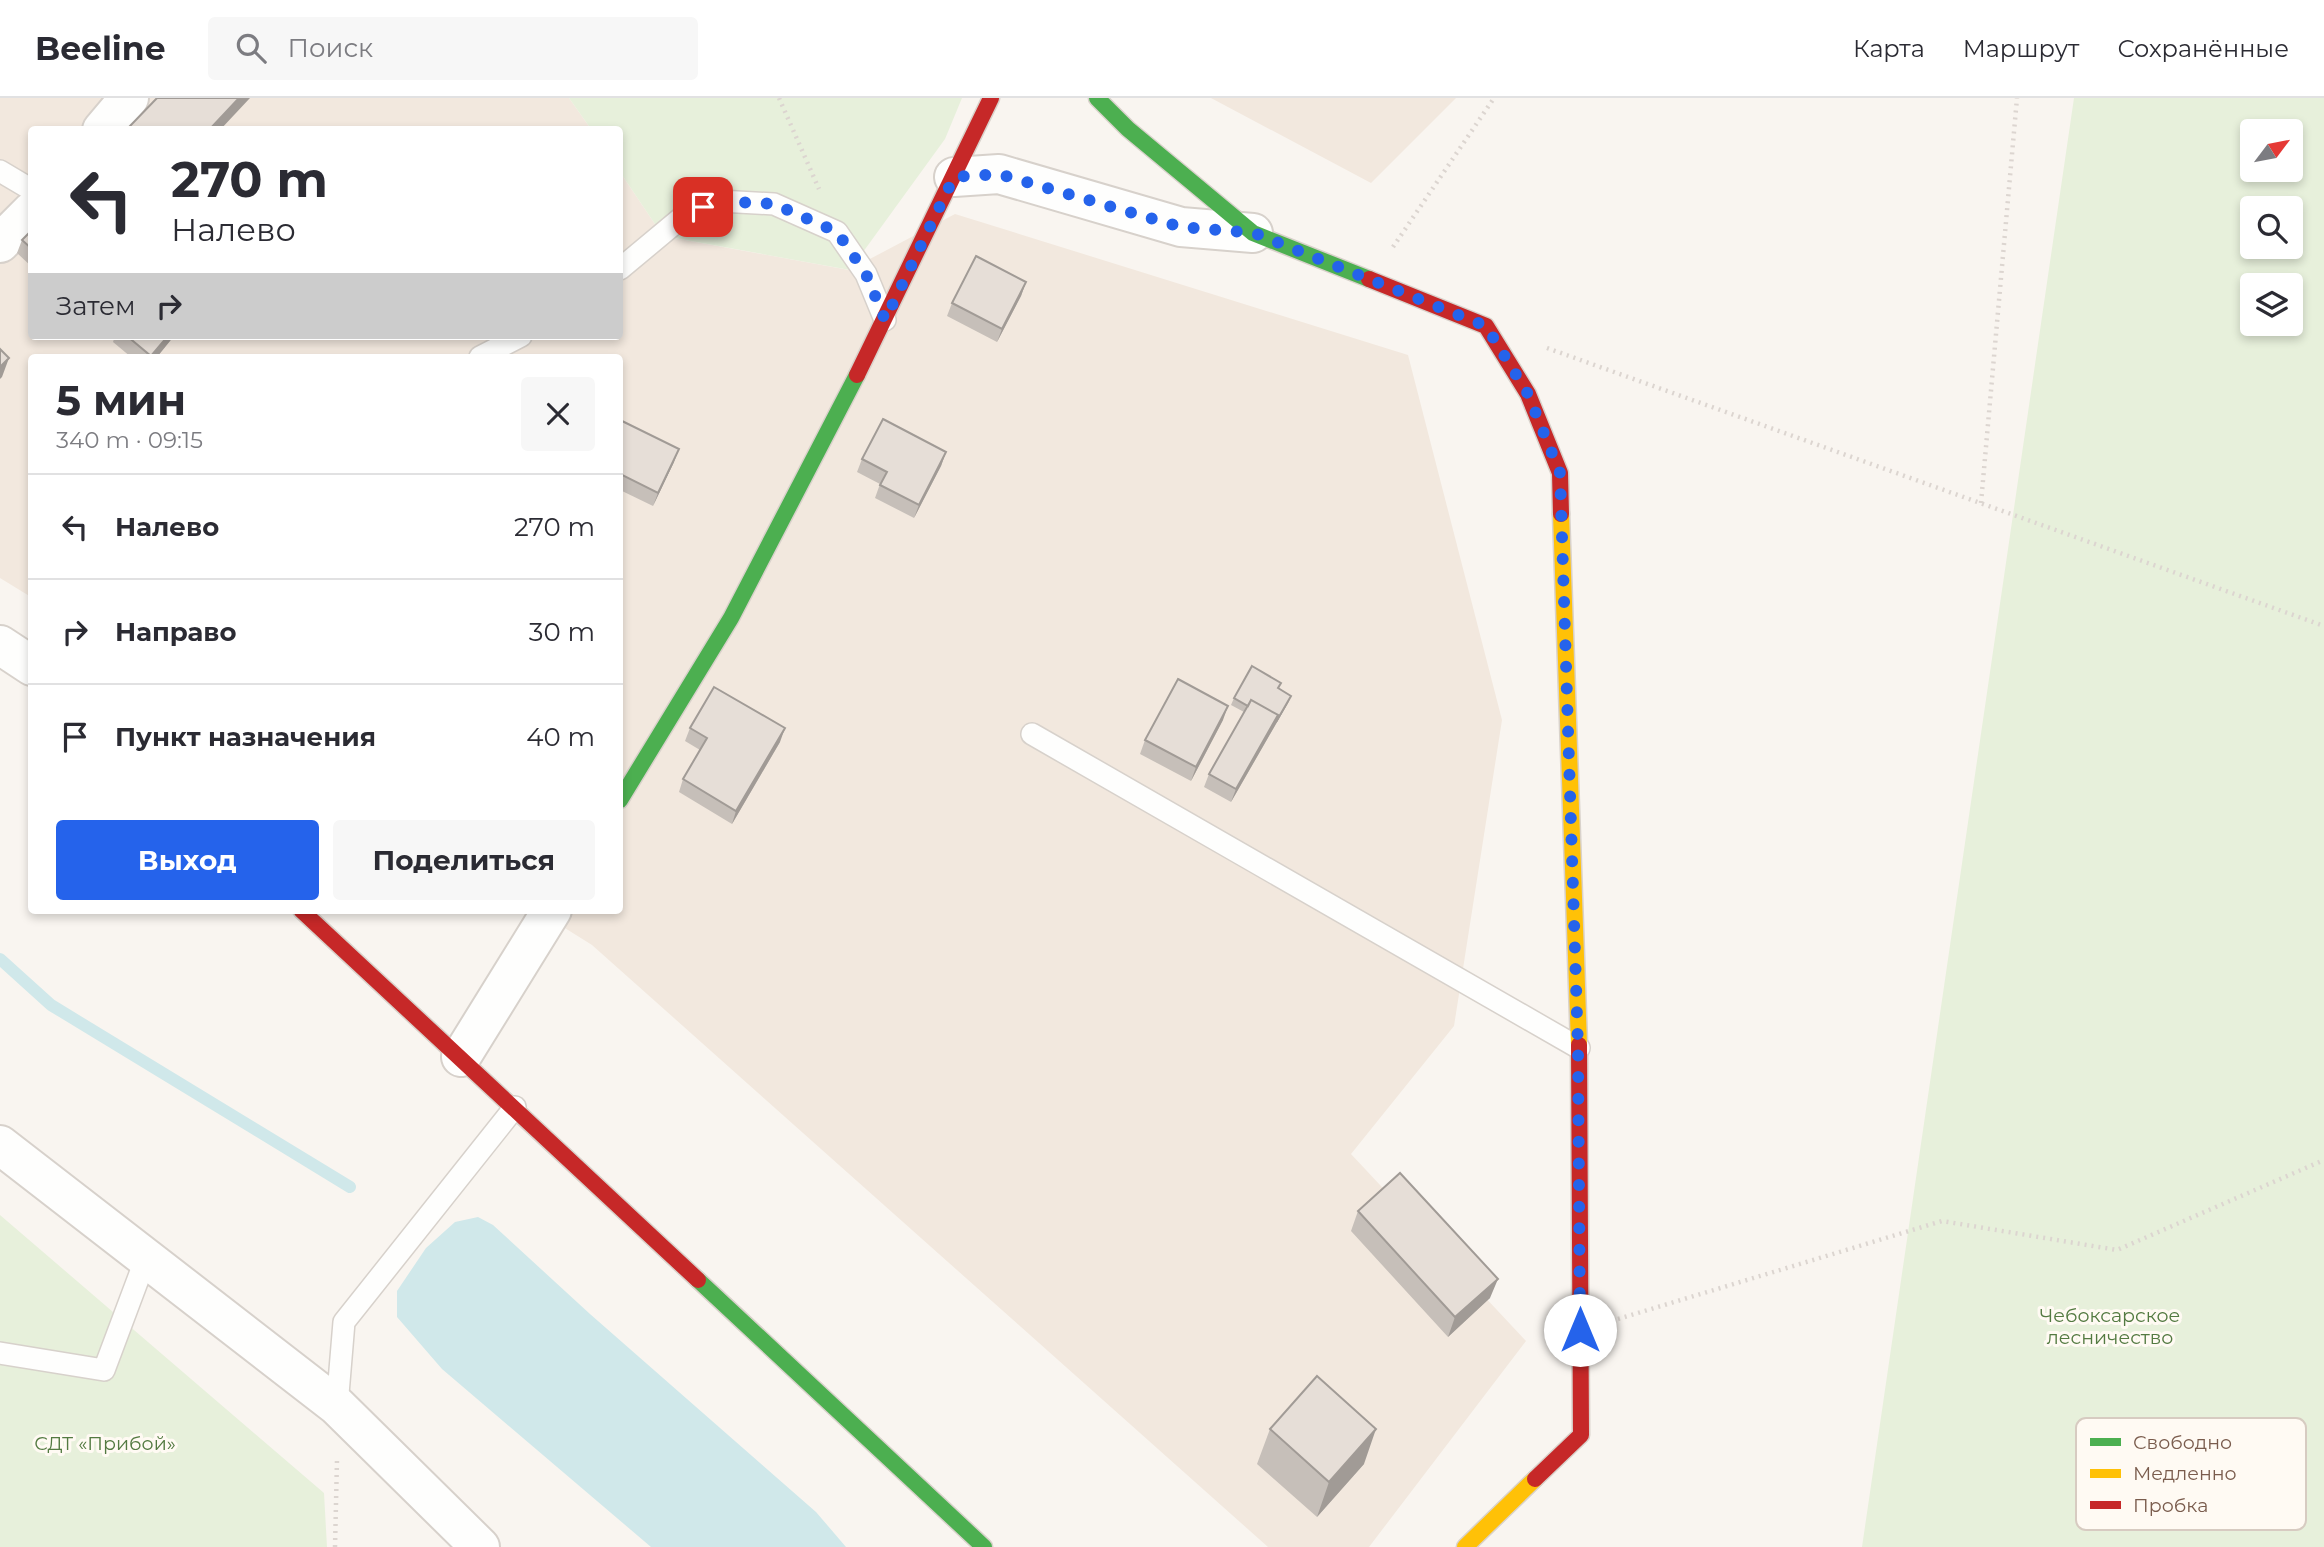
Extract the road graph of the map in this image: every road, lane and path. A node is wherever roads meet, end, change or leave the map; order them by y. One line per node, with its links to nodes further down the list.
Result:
1 (129, 98): 7 (street)
2 (779, 98): 12 (path)
3 (991, 98): 9 (street)
4 (1097, 98): 13 (street)
5 (1494, 98): 16 (path)
6 (2017, 98): 21 (path)
7 (105, 126)
8 (0, 171): 10 (lane)
9 (954, 177): 13 (street); 17 (street)
10 (28, 188)
11 (28, 215): 14 (street)
12 (837, 232): 15 (lane); 17 (lane)
13 (1254, 233): 16 (street)
14 (0, 243)
15 (623, 266)
16 (1371, 280): 18 (street)
17 (885, 320): 26 (street)
18 (1486, 326): 21 (path); 29 (street)
19 (512, 340): 20 (lane)
20 (486, 354)
21 (1981, 503): 22 (path)
22 (2324, 626)
23 (0, 645): 24 (street)
24 (28, 663)
25 (1032, 734): 29 (lane)
26 (623, 795)
27 (305, 914): 30 (street)
28 (550, 914): 30 (street)
29 (1578, 1048): 35 (street)
30 (461, 1057): 31 (street)
31 (515, 1107): 37 (lane); 40 (street)
32 (0, 1145): 34 (street)
33 (2324, 1160): 35 (path)
34 (146, 1258): 36 (lane); 37 (street)
35 (1580, 1330): 41 (street)
36 (0, 1353)
37 (337, 1406): 38 (path); 39 (street)
38 (335, 1547)
39 (480, 1547)
40 (984, 1547)
41 (1465, 1547)

